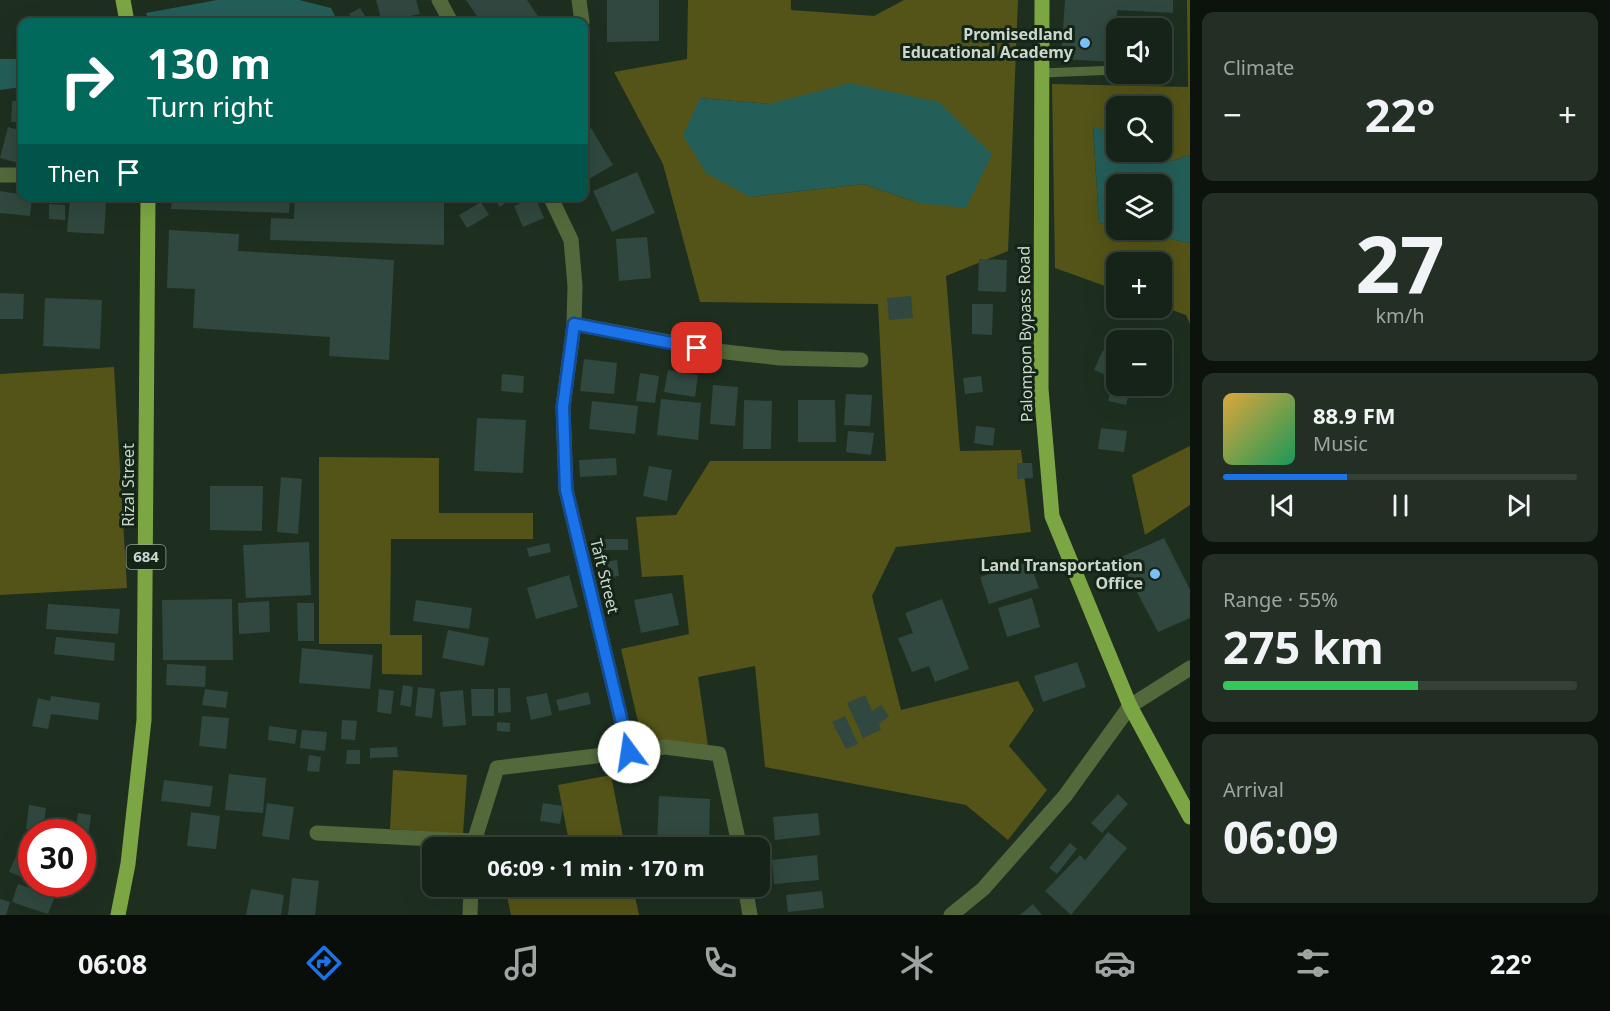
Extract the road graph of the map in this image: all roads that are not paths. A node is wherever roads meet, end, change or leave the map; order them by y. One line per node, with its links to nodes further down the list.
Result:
1 (123, 0): 5 (main road)
2 (439, 0): 6 (street)
3 (579, 0): 7 (street)
4 (1042, 0): 9 (main road, Palompon Bypass Road)
5 (127, 18)
6 (449, 18)
7 (581, 18)
8 (1106, 70): 9 (lane)
9 (1042, 73): 17 (main road, Palompon Bypass Road)
10 (0, 175): 11 (street)
11 (18, 175)
12 (148, 201): 26 (main road, Rizal Street / 684)
13 (552, 201): 14 (street, Taft Street)
14 (574, 324): 15 (street); 18 (street, Taft Street)
15 (861, 360)
16 (1190, 668): 17 (street)
17 (1130, 706): 19 (main road, Palompon Bypass Road); 29 (street)
18 (629, 752): 21 (street); 22 (street)
19 (1190, 817)
20 (317, 833): 23 (street)
21 (474, 837)
22 (738, 837)
23 (422, 840)
24 (471, 897): 27 (street)
25 (748, 897): 28 (street)
26 (118, 915)
27 (470, 915)
28 (750, 915)
29 (951, 915)

